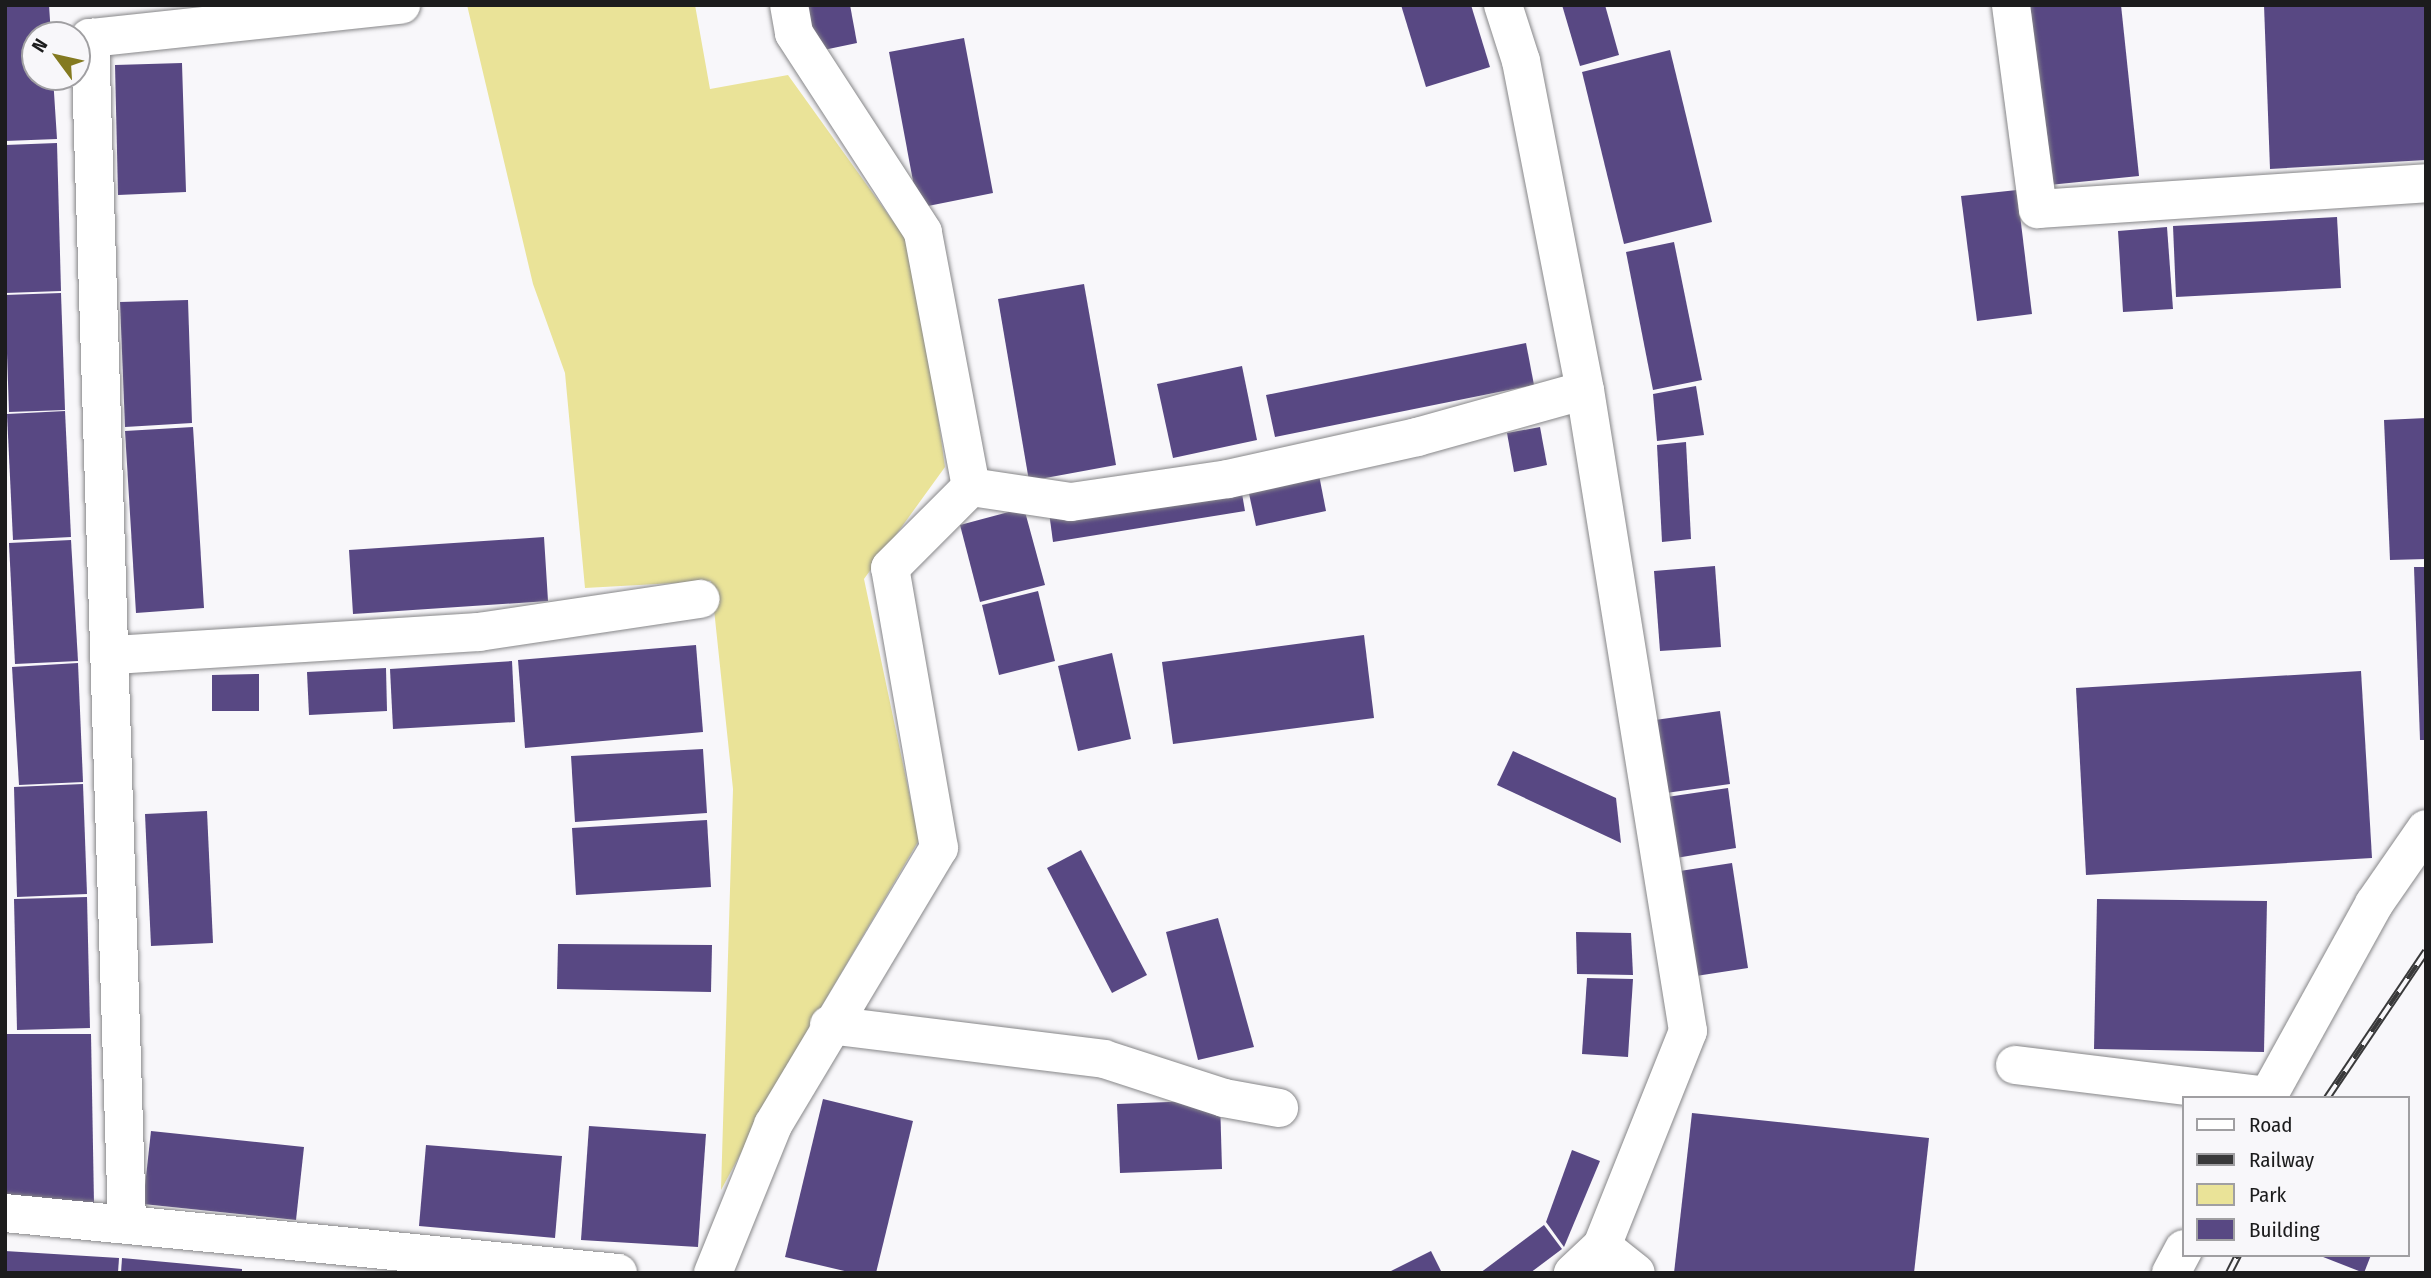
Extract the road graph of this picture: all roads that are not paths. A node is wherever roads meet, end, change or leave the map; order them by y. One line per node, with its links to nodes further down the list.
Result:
1 (401, 5): 9 (street)
2 (789, 5): 7 (street)
3 (1503, 5): 6 (street)
4 (2011, 5): 5 (street)
5 (2426, 183)
6 (1585, 390): 7 (street); 18 (street)
7 (971, 487): 11 (street)
8 (701, 599): 9 (street)
9 (113, 655): 17 (street)
10 (2426, 829): 14 (street)
11 (829, 1025): 15 (street); 21 (street)
12 (2015, 1065): 13 (street)
13 (2260, 1096)
14 (2269, 1096)
15 (1279, 1108)
16 (5, 1213): 17 (street)
17 (127, 1222): 20 (street)
18 (1602, 1245): 22 (street); 23 (street)
19 (2182, 1253): 24 (street)
20 (618, 1273)
21 (713, 1273)
22 (1573, 1273)
23 (1636, 1273)
24 (2171, 1273)

